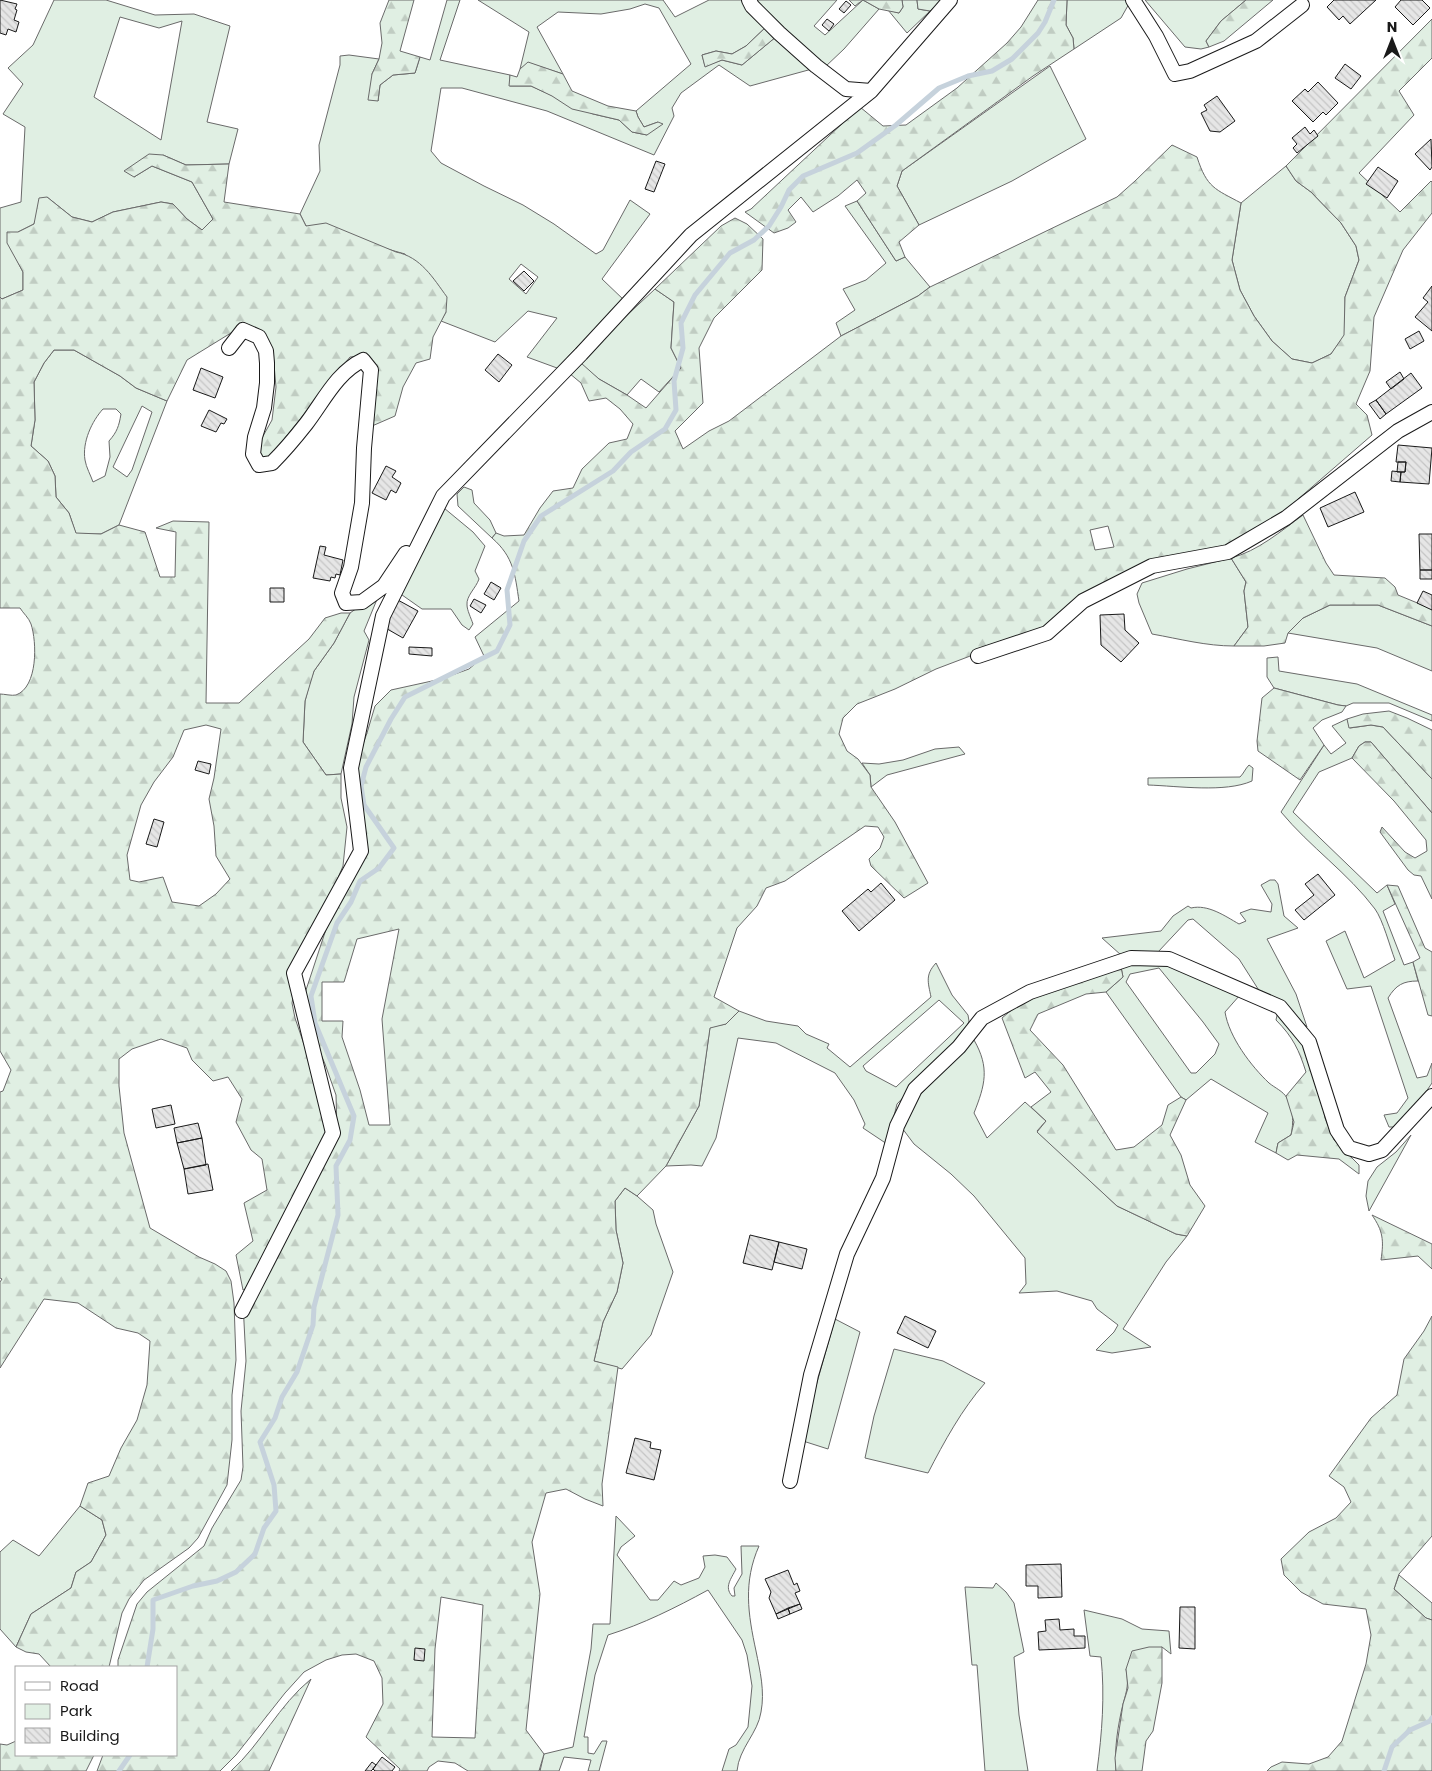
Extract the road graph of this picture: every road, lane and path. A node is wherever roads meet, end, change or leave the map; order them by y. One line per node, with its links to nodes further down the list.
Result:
1 (748, 0): 5 (street)
2 (950, 0): 5 (street)
3 (1133, 0): 4 (street)
4 (1302, 5)
5 (872, 91): 8 (street)
6 (228, 348): 8 (street)
7 (1432, 412): 9 (street)
8 (443, 496): 11 (street)
9 (978, 656)
10 (1432, 1096): 12 (street)
11 (242, 1310)
12 (790, 1481)

